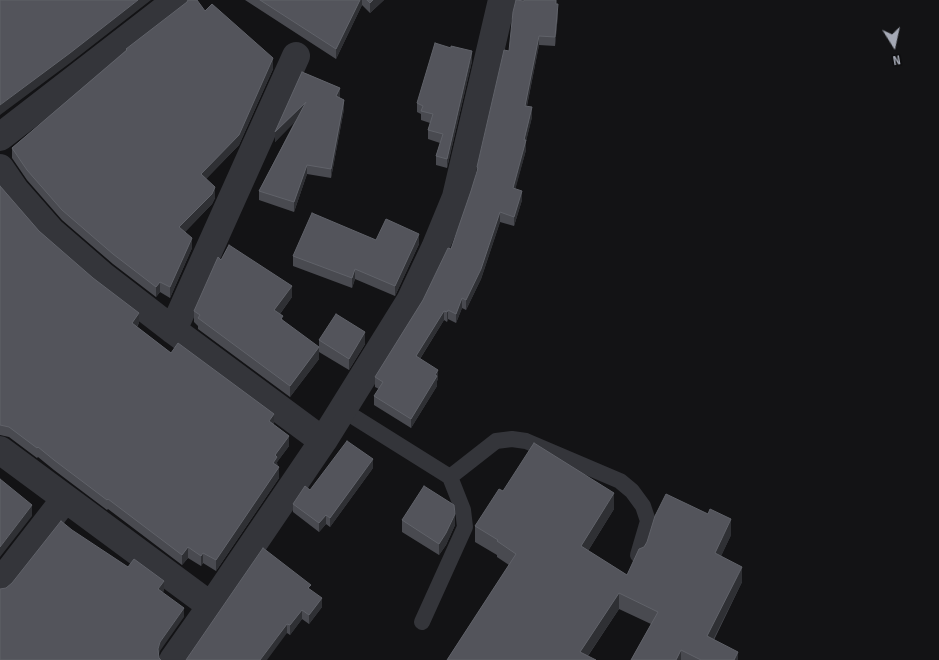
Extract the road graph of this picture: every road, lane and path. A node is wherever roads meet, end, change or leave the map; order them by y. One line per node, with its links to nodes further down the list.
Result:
1 (177, 0): 4 (street)
2 (502, 0): 7 (street)
3 (296, 56): 6 (street)
4 (0, 137)
5 (0, 168): 6 (street)
6 (173, 330): 8 (street)
7 (343, 410): 8 (street); 10 (lane)
8 (323, 441): 14 (street)
9 (0, 450): 11 (street)
10 (450, 477): 12 (lane); 15 (lane)
11 (65, 499): 13 (street); 14 (street)
12 (638, 555)
13 (0, 583)
14 (211, 606): 16 (street)
15 (422, 622)
16 (173, 660)

